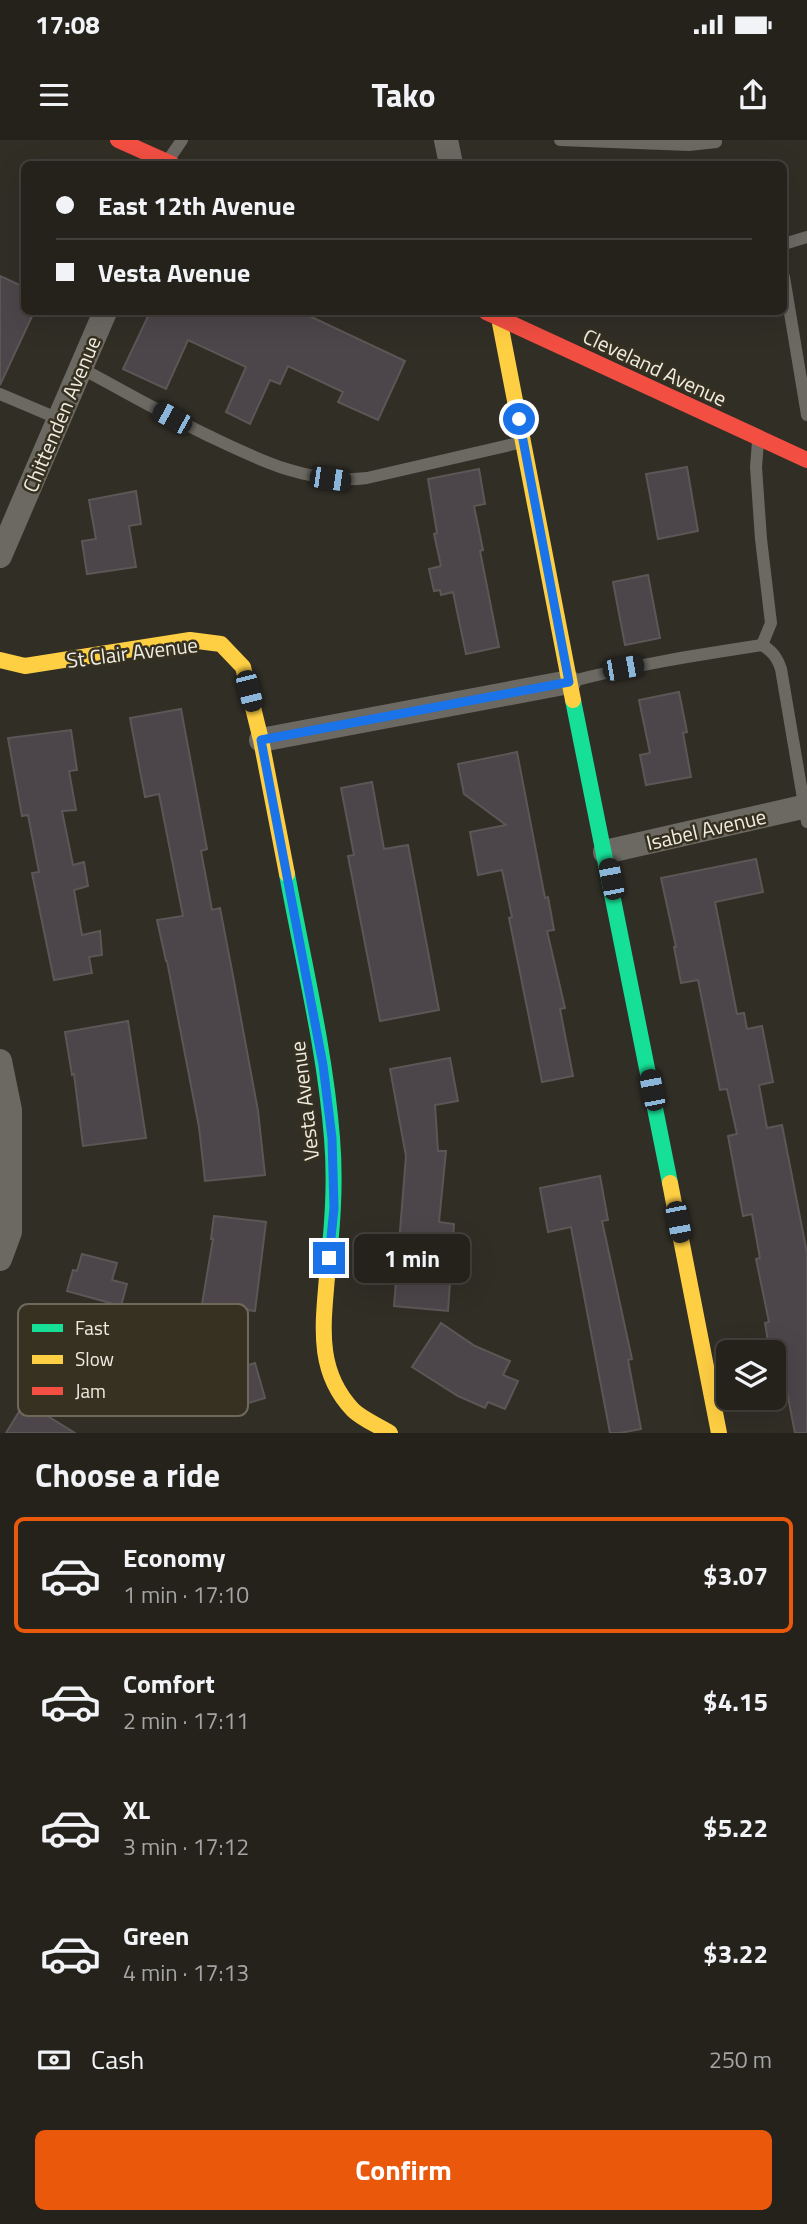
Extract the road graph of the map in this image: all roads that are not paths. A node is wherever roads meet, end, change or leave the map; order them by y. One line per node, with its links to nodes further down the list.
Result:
1 (118, 140): 6 (street)
2 (181, 140): 7 (lane)
3 (446, 140): 8 (street)
4 (560, 140): 5 (lane)
5 (715, 140)
6 (162, 161)
7 (170, 161)
8 (450, 161)
9 (807, 237): 10 (lane)
10 (787, 243)
11 (787, 295): 16 (lane)
12 (104, 315): 14 (street, Chittenden Avenue)
13 (492, 315): 18 (street, Cleveland Avenue); 19 (street)
14 (81, 368): 17 (street, Chittenden Avenue); 19 (lane)
15 (0, 394): 17 (lane)
16 (807, 415)
17 (59, 419): 21 (street, Chittenden Avenue)
18 (758, 437): 20 (street, Cleveland Avenue); 22 (lane)
19 (523, 442): 24 (street)
20 (807, 460)
21 (0, 556)
22 (762, 645): 24 (lane); 26 (lane)
23 (0, 660): 25 (street, St Clair Avenue)
24 (569, 682): 25 (street); 27 (street)
25 (261, 740): 30 (street, Vesta Avenue)
26 (806, 812): 27 (street, Isabel Avenue)
27 (606, 852): 31 (street)
28 (0, 1061): 29 (street)
29 (0, 1259)
30 (390, 1433)
31 (719, 1433)

